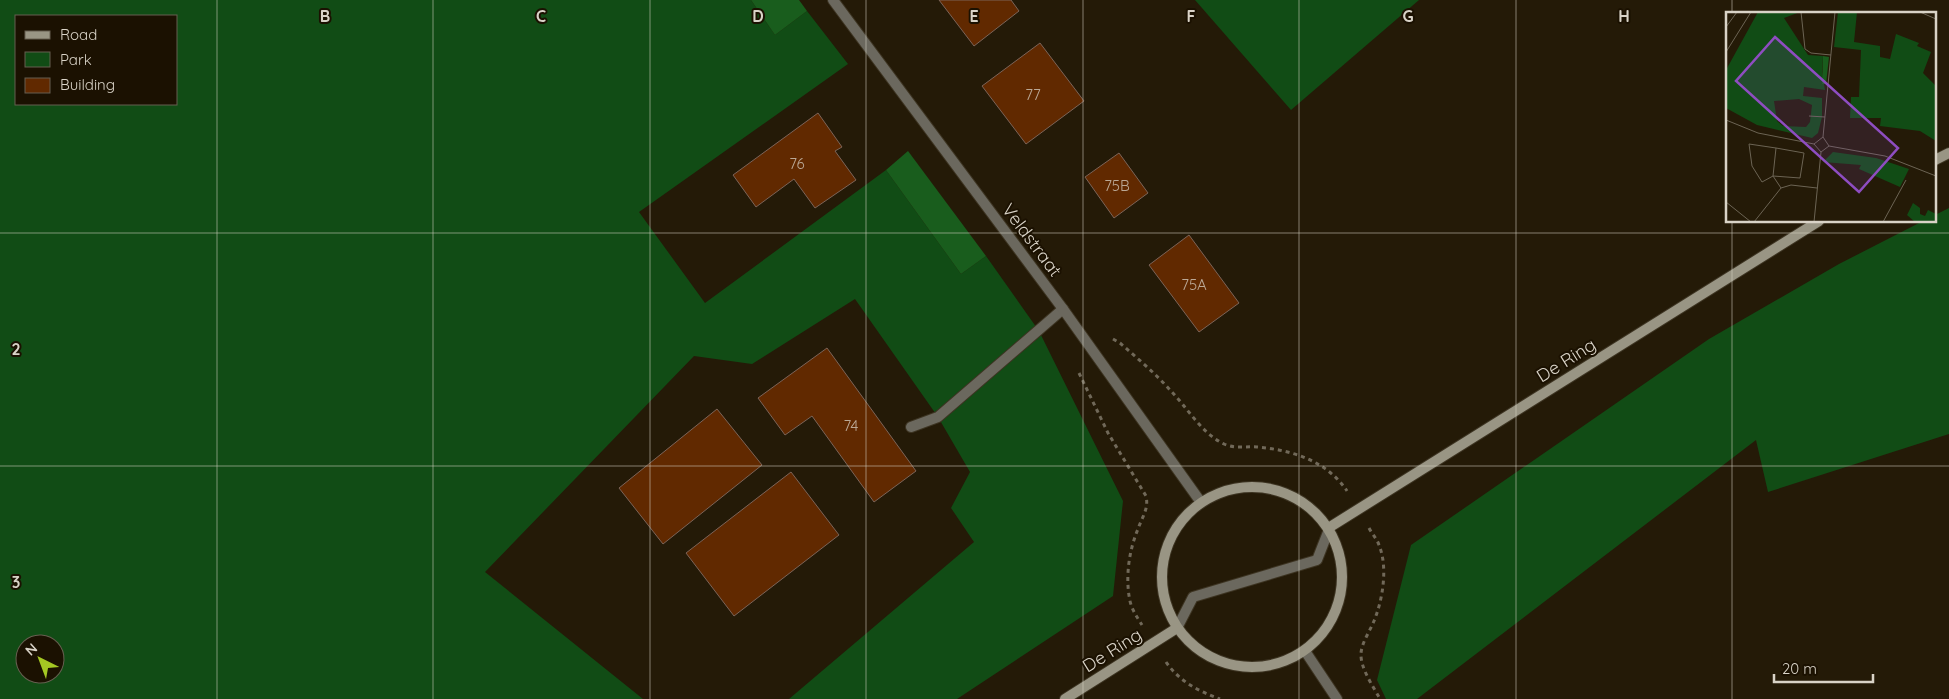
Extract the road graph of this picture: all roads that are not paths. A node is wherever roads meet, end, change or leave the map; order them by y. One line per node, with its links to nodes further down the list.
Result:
1 (834, 0): 5 (street, Veldstraat)
2 (1949, 153): 3 (main road)
3 (1936, 160)
4 (1817, 222): 8 (main road, De Ring)
5 (1063, 309): 6 (street); 7 (street, Veldstraat)
6 (911, 427)
7 (1200, 502): 8 (main road); 9 (main road)
8 (1330, 527): 9 (street); 10 (main road)
9 (1177, 628): 10 (main road); 11 (main road, De Ring)
10 (1305, 651): 12 (street)
11 (1065, 699)
12 (1337, 699)

